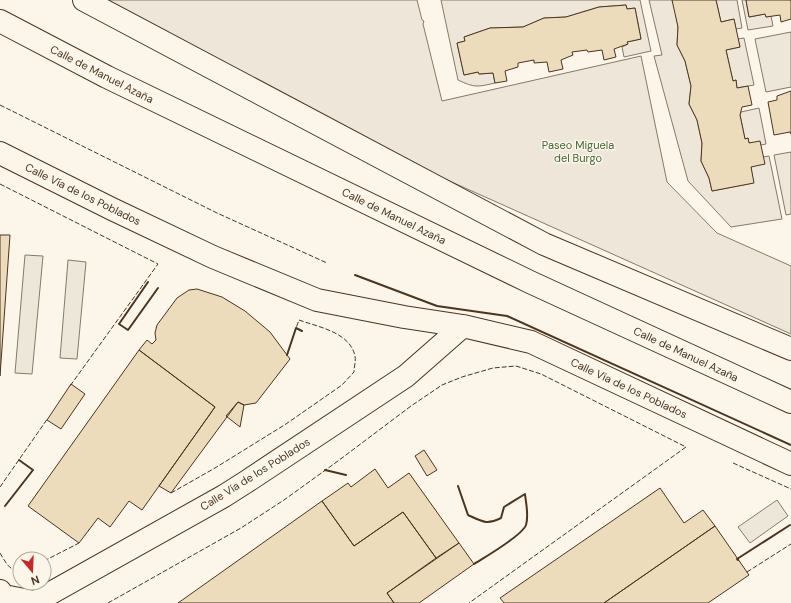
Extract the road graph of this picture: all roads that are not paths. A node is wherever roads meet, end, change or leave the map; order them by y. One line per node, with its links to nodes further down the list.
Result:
1 (84, 0): 5 (main road)
2 (0, 21): 6 (main road, Calle de Manuel Azaña)
3 (0, 153): 4 (main road, Calle Vía de los Poblados)
4 (463, 326): 7 (main road, Calle Vía de los Poblados); 9 (main road, Calle Vía de los Poblados)
5 (791, 349)
6 (791, 402)
7 (791, 464)
8 (0, 591): 9 (main road, Calle Vía de los Poblados)
9 (33, 602)

